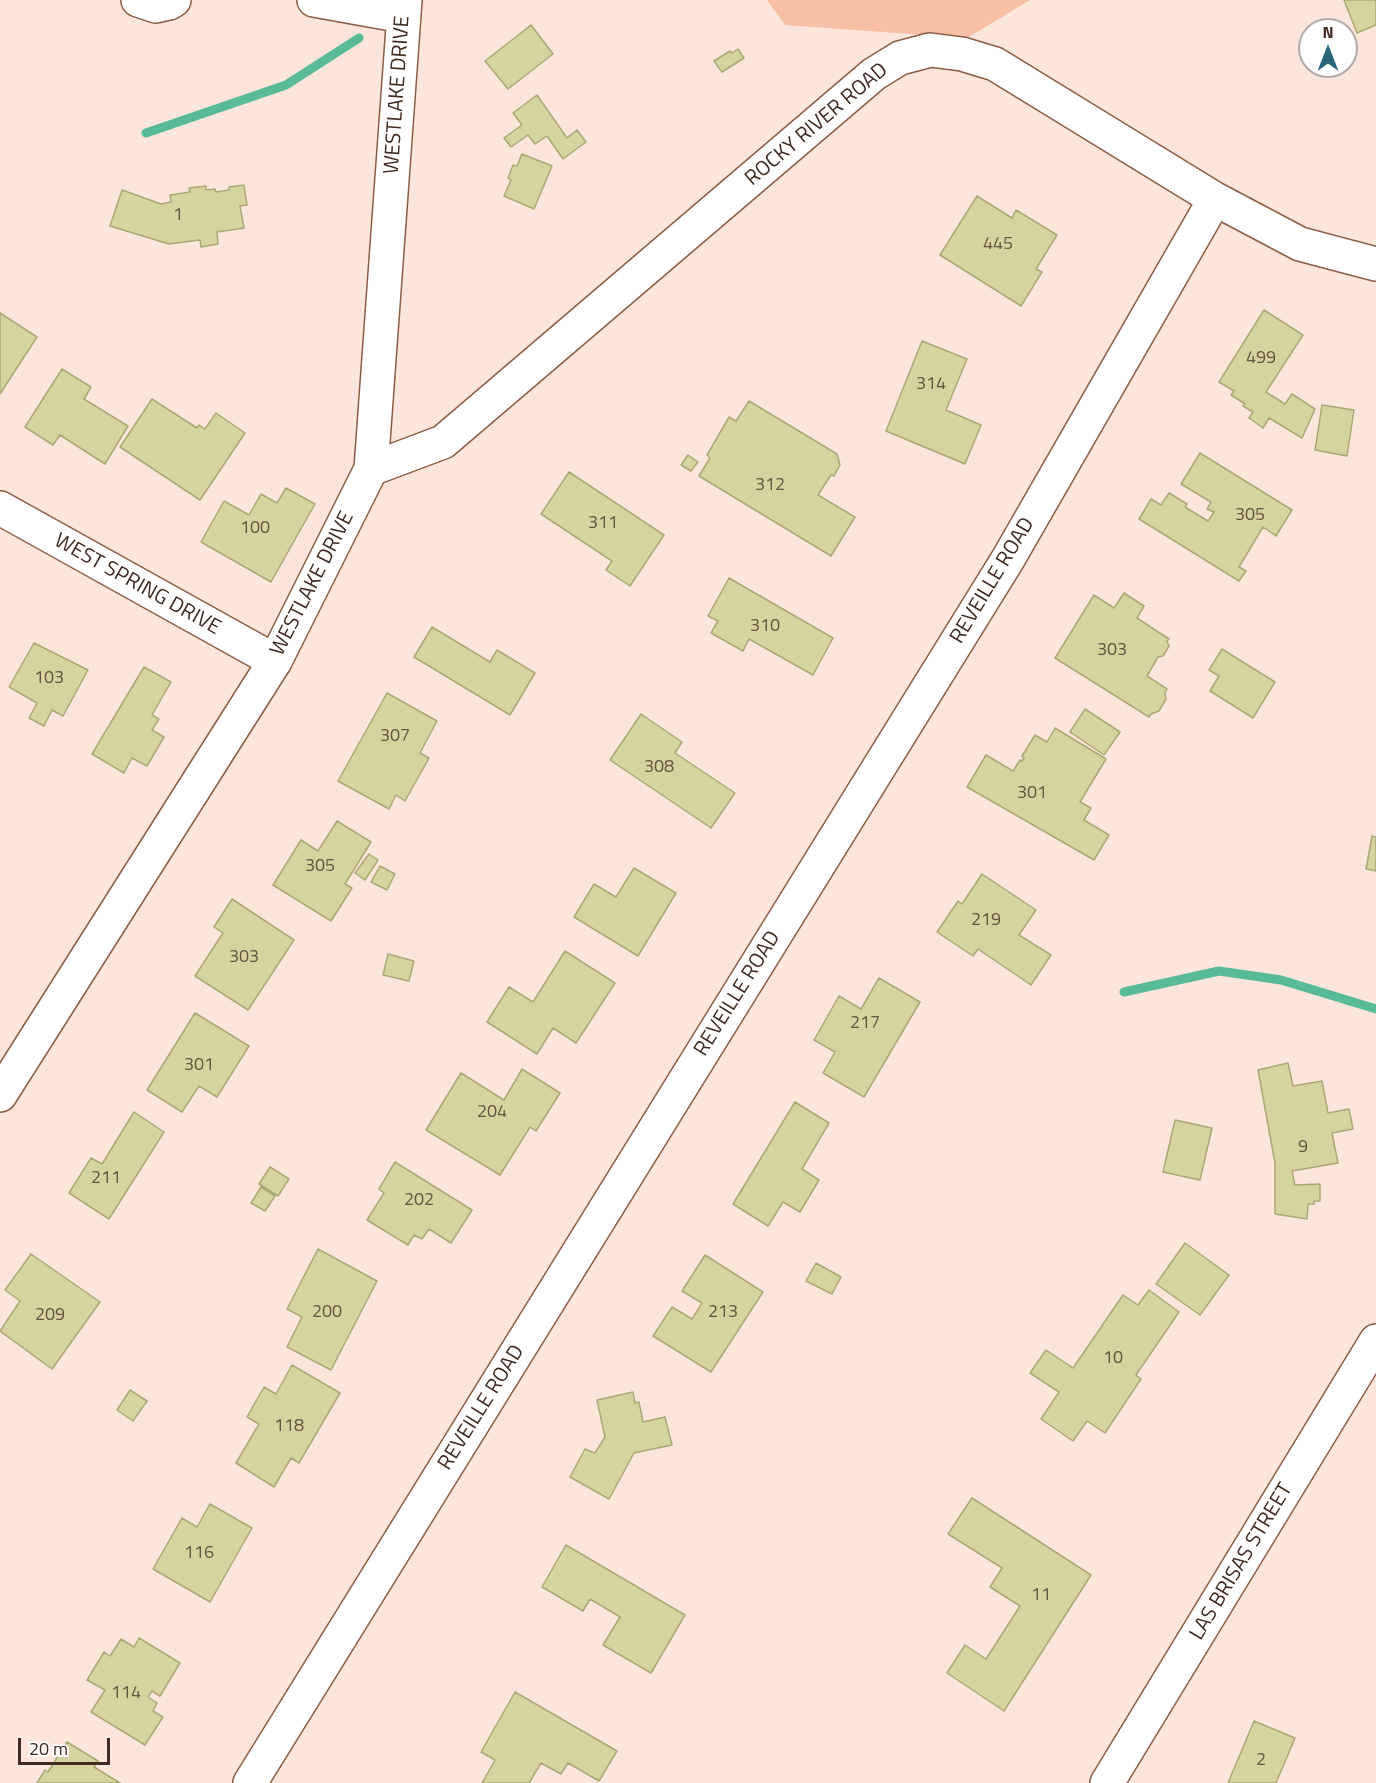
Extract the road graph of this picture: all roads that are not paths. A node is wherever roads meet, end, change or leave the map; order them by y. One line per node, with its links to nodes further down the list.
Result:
1 (138, 0): 2 (street)
2 (174, 0)
3 (314, 0): 4 (street)
4 (404, 8): 7 (street, WESTLAKE DRIVE)
5 (1215, 199): 6 (street, ROCKY RIVER ROAD); 7 (street, ROCKY RIVER ROAD); 12 (street, REVEILLE ROAD)
6 (1376, 264)
7 (371, 469): 9 (street, WESTLAKE DRIVE)
8 (0, 508): 9 (street, WEST SPRING DRIVE)
9 (275, 661): 10 (street, WESTLAKE DRIVE)
10 (0, 1095)
11 (1376, 1341): 13 (street, LAS BRISAS STREET)
12 (250, 1783)
13 (1107, 1783)

